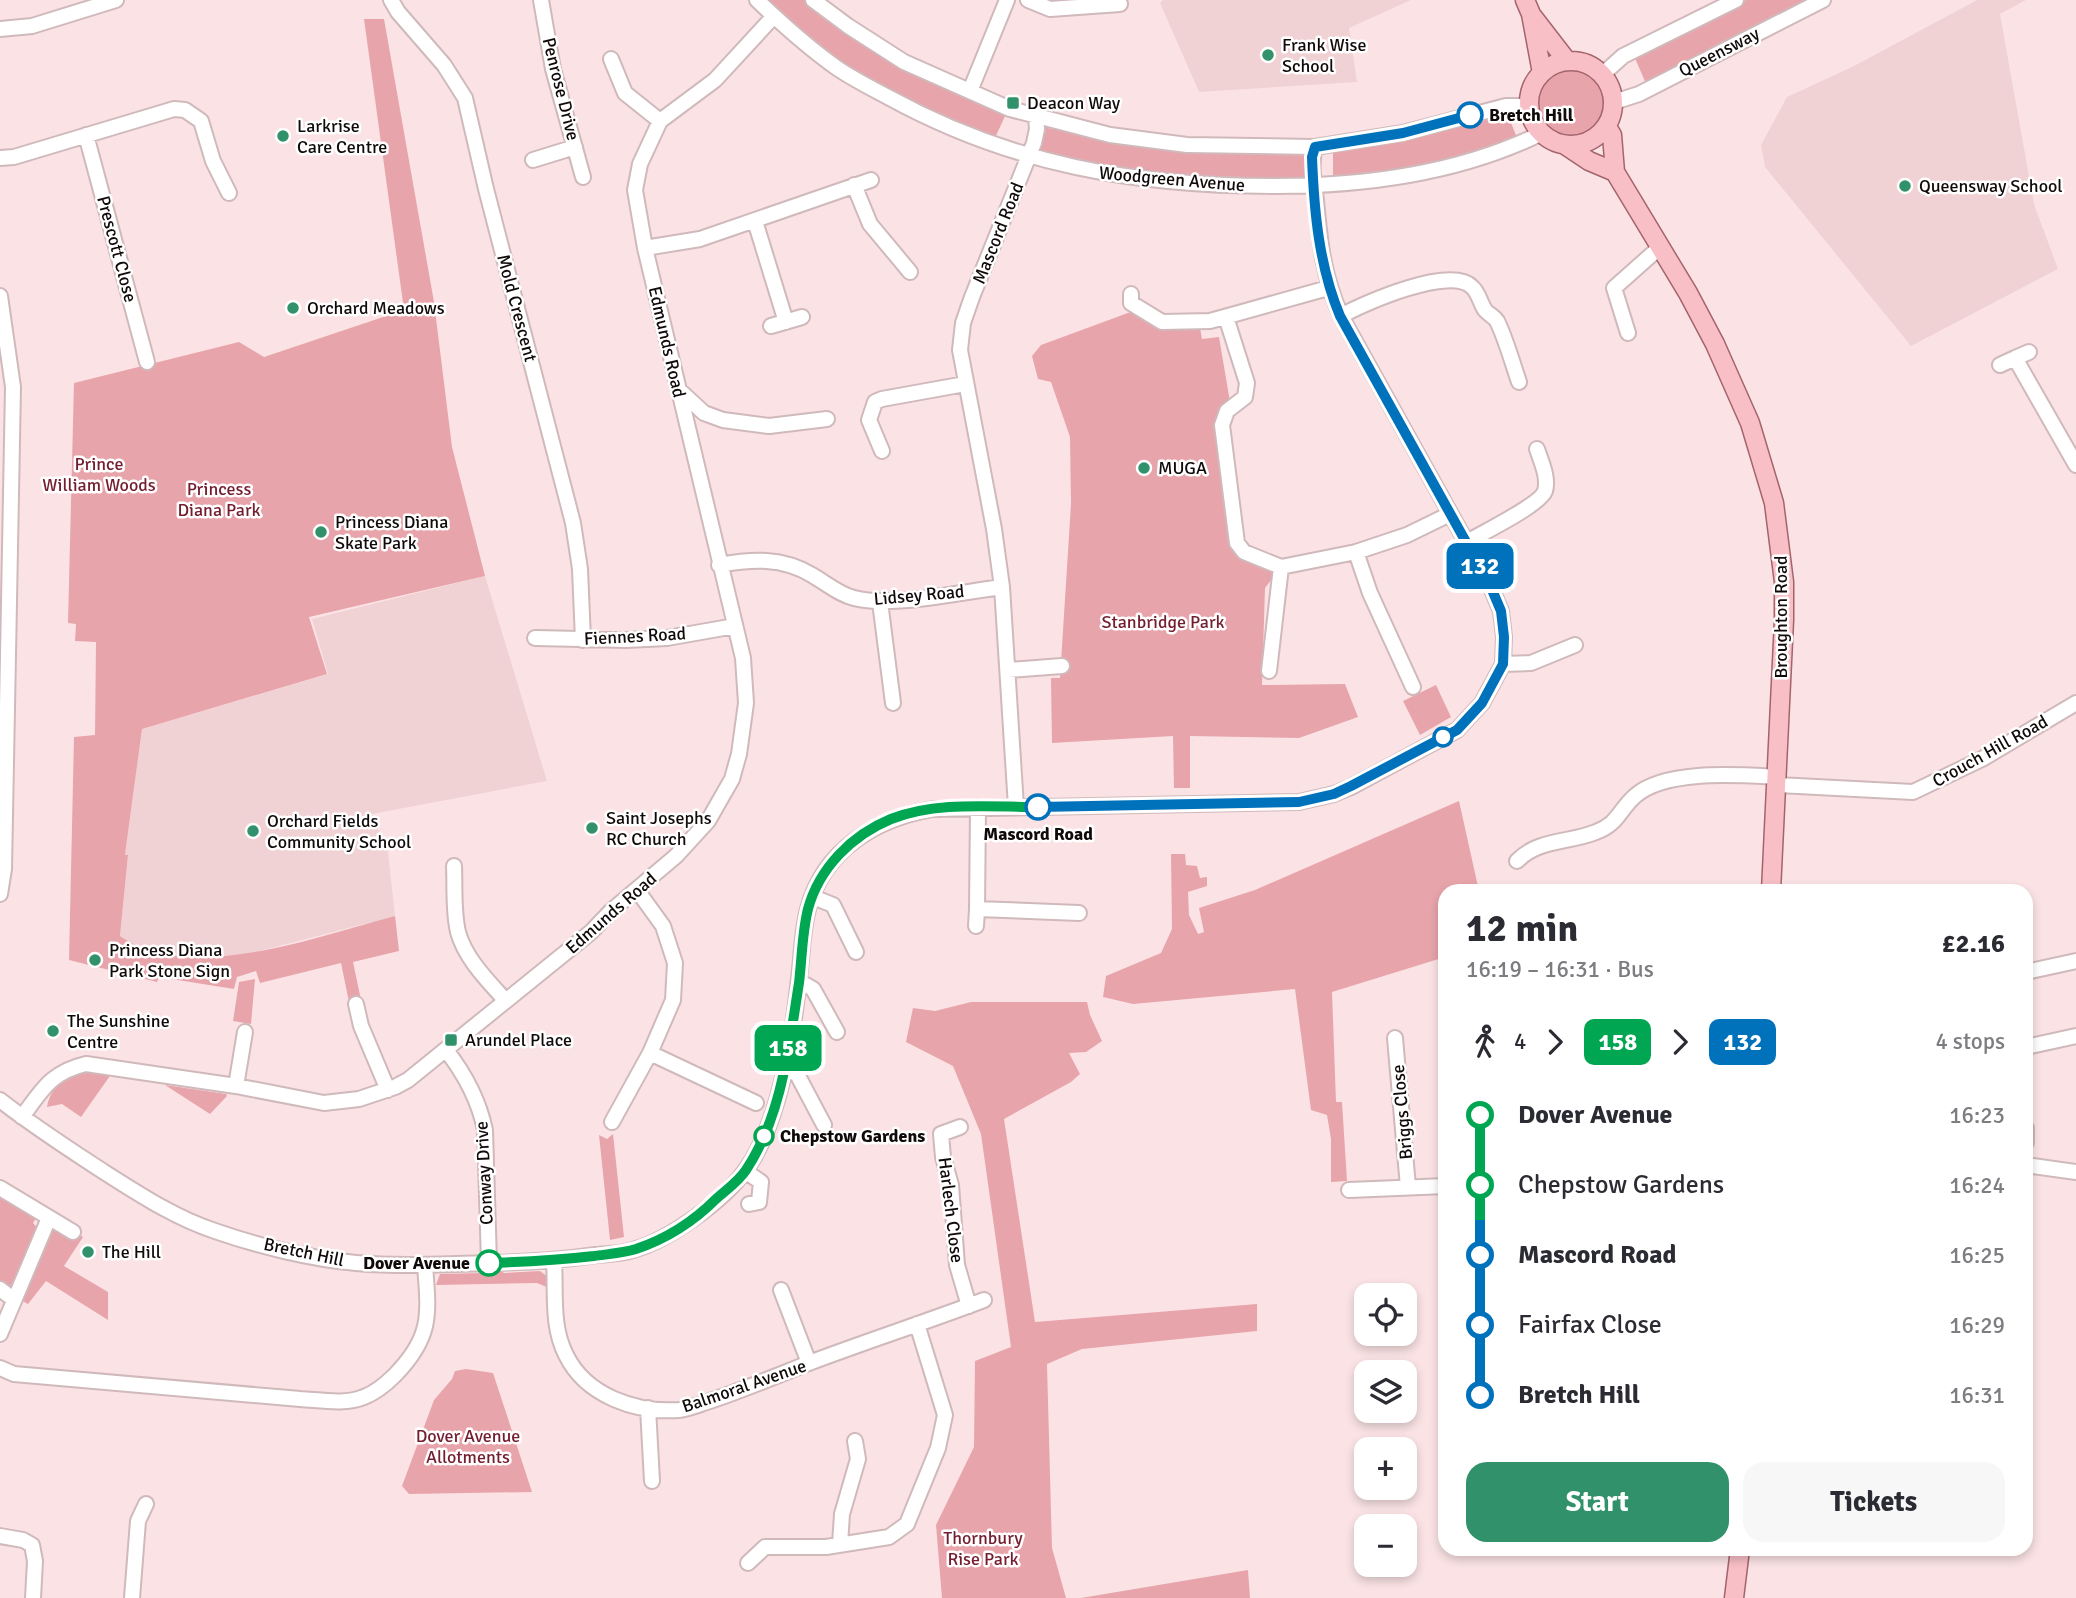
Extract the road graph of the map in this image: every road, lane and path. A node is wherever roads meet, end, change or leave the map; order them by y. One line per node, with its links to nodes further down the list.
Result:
1 (116, 0): 11 (street)
2 (391, 0): 72 (street, Mold Crescent)
3 (541, 0): 28 (street, Penrose Drive)
4 (757, 0): 13 (street, Woodgreen Avenue)
5 (813, 0): 19 (street, Woodgreen Avenue)
6 (1007, 0): 19 (street)
7 (1028, 0): 10 (street)
8 (1736, 0): 18 (street)
9 (1823, 0): 20 (street, Queensway)
10 (1120, 4)
11 (76, 7): 14 (street)
12 (1528, 7): 16 (main road); 17 (main road)
13 (774, 16): 23 (street, Edmunds Road); 30 (street, Woodgreen Avenue)
14 (0, 29)
15 (611, 59): 23 (street)
16 (1567, 61): 17 (main road); 18 (main road)
17 (1542, 73): 21 (main road)
18 (1603, 74): 20 (main road)
19 (970, 91): 22 (street, Woodgreen Avenue)
20 (1614, 102): 24 (main road)
21 (1529, 106): 25 (main road); 29 (street, Woodgreen Avenue)
22 (1036, 117): 29 (street, Woodgreen Avenue); 30 (street, Mascord Road)
23 (660, 121): 40 (street, Edmunds Road)
24 (1606, 127): 27 (main road); 33 (main road)
25 (1542, 133): 27 (main road); 37 (street, Woodgreen Avenue)
26 (86, 135): 31 (street); 38 (street); 54 (street, Prescott Close)
27 (1565, 145): 33 (main road)
28 (575, 147): 32 (street); 34 (street, Penrose Drive)
29 (1315, 147): 37 (street, Bretch Hill)
30 (1028, 157): 37 (street, Woodgreen Avenue); 57 (street, Mascord Road)
31 (0, 158)
32 (533, 160)
33 (1615, 172): 41 (main road, Broughton Road)
34 (583, 177)
35 (871, 180): 36 (street)
36 (855, 185): 39 (street); 42 (street)
37 (1313, 186): 43 (street, Bretch Hill)
38 (229, 193)
39 (755, 221): 40 (street); 49 (street)
40 (645, 248): 58 (street, Edmunds Road)
41 (1658, 248): 51 (street); 81 (main road, Broughton Road)
42 (910, 272)
43 (1328, 288): 46 (street, Bretch Hill); 48 (street)
44 (0, 296): 88 (street)
45 (1128, 303): 48 (street)
46 (1340, 316): 56 (street); 63 (street, Bretch Hill)
47 (802, 317): 49 (street)
48 (1226, 317): 67 (street)
49 (786, 322): 50 (street)
50 (771, 326)
51 (1628, 333)
52 (2029, 352): 53 (street)
53 (2015, 358): 55 (street); 62 (street)
54 (147, 362)
55 (2000, 365)
56 (1519, 382)
57 (965, 384): 61 (street); 68 (street, Mascord Road)
58 (678, 389): 59 (street); 66 (street, Edmunds Road)
59 (827, 419)
60 (1537, 449): 64 (street)
61 (882, 451)
62 (2076, 465)
63 (1450, 514): 64 (street, Bretch Hill); 65 (street)
64 (1467, 542): 74 (street, Bretch Hill)
65 (1356, 552): 67 (street); 78 (street)
66 (719, 565): 69 (street, Lidsey Road); 70 (street, Edmunds Road)
67 (1280, 567): 77 (street)
68 (1003, 587): 69 (street, Lidsey Road); 76 (street, Mascord Road)
69 (880, 602): 79 (street)
70 (735, 626): 72 (street, Fiennes Road); 87 (street, Edmunds Road)
71 (535, 638): 72 (street, Fiennes Road)
72 (583, 640)
73 (1575, 645): 74 (street)
74 (1503, 664): 83 (street, Bretch Hill)
75 (1062, 666): 76 (street)
76 (1008, 670): 83 (street, Mascord Road)
77 (1269, 671)
78 (1413, 687)
79 (893, 703)
80 (2076, 704): 81 (street, Crouch Hill Road)
81 (1777, 781): 84 (street, Crouch Hill Road); 86 (main road, Broughton Road)
82 (978, 807): 83 (street, Bretch Hill); 89 (street, Bretch Hill); 90 (street)
83 (1016, 807)
84 (1517, 861)
85 (454, 866): 97 (street)
86 (1771, 884)
87 (637, 890): 97 (street, Edmunds Road); 105 (street)
88 (0, 894)
89 (813, 897): 93 (street); 96 (street, Bretch Hill)
90 (977, 909): 91 (street); 92 (street)
91 (1079, 913)
92 (976, 926)
93 (856, 952)
94 (2076, 961): 95 (street)
95 (2033, 970)
96 (799, 981): 100 (street); 106 (street, Bretch Hill)
97 (505, 1000): 104 (street, Edmunds Road)
98 (356, 1004): 108 (street)
99 (245, 1032): 107 (street)
100 (837, 1032)
101 (2076, 1037): 103 (street)
102 (1395, 1038): 119 (street, Briggs Close)
103 (2033, 1046)
104 (446, 1050): 108 (street, Edmunds Road); 126 (street, Conway Drive)
105 (650, 1053): 110 (street); 112 (street)
106 (784, 1069): 113 (street); 116 (street, Bretch Hill)
107 (236, 1086): 108 (street, Edmunds Road); 111 (street, Edmunds Road)
108 (387, 1090)
109 (0, 1100): 111 (street, Bretch Hill)
110 (756, 1102)
111 (22, 1117): 127 (street, Bretch Hill)
112 (612, 1122)
113 (824, 1125)
114 (960, 1127): 132 (street, Harlech Close)
115 (2033, 1166): 117 (street)
116 (745, 1171): 122 (street); 125 (street, Bretch Hill)
117 (2076, 1172)
118 (1438, 1186): 119 (street)
119 (1408, 1187): 121 (street)
120 (0, 1188): 123 (street)
121 (1349, 1190)
122 (749, 1205)
123 (49, 1218): 124 (street); 130 (street)
124 (73, 1232)
125 (554, 1261): 126 (street, Bretch Hill); 137 (street, Balmoral Avenue)
126 (489, 1263): 127 (street, Bretch Hill)
127 (425, 1266): 136 (street)
128 (0, 1289): 130 (street)
129 (781, 1290): 135 (street)
130 (13, 1299): 134 (street)
131 (984, 1300): 132 (street, Balmoral Avenue)
132 (969, 1306): 133 (street, Balmoral Avenue)
133 (917, 1324): 135 (street, Balmoral Avenue); 142 (street)
134 (0, 1334)
135 (808, 1363): 137 (street, Balmoral Avenue)
136 (0, 1368)
137 (648, 1408): 139 (street)
138 (855, 1441): 142 (street)
139 (652, 1481)
140 (146, 1504): 146 (street)
141 (0, 1536): 145 (street)
142 (840, 1544): 144 (street)
143 (1739, 1556): 147 (main road)
144 (748, 1563)
145 (33, 1598)
146 (132, 1598)
147 (1734, 1598)

